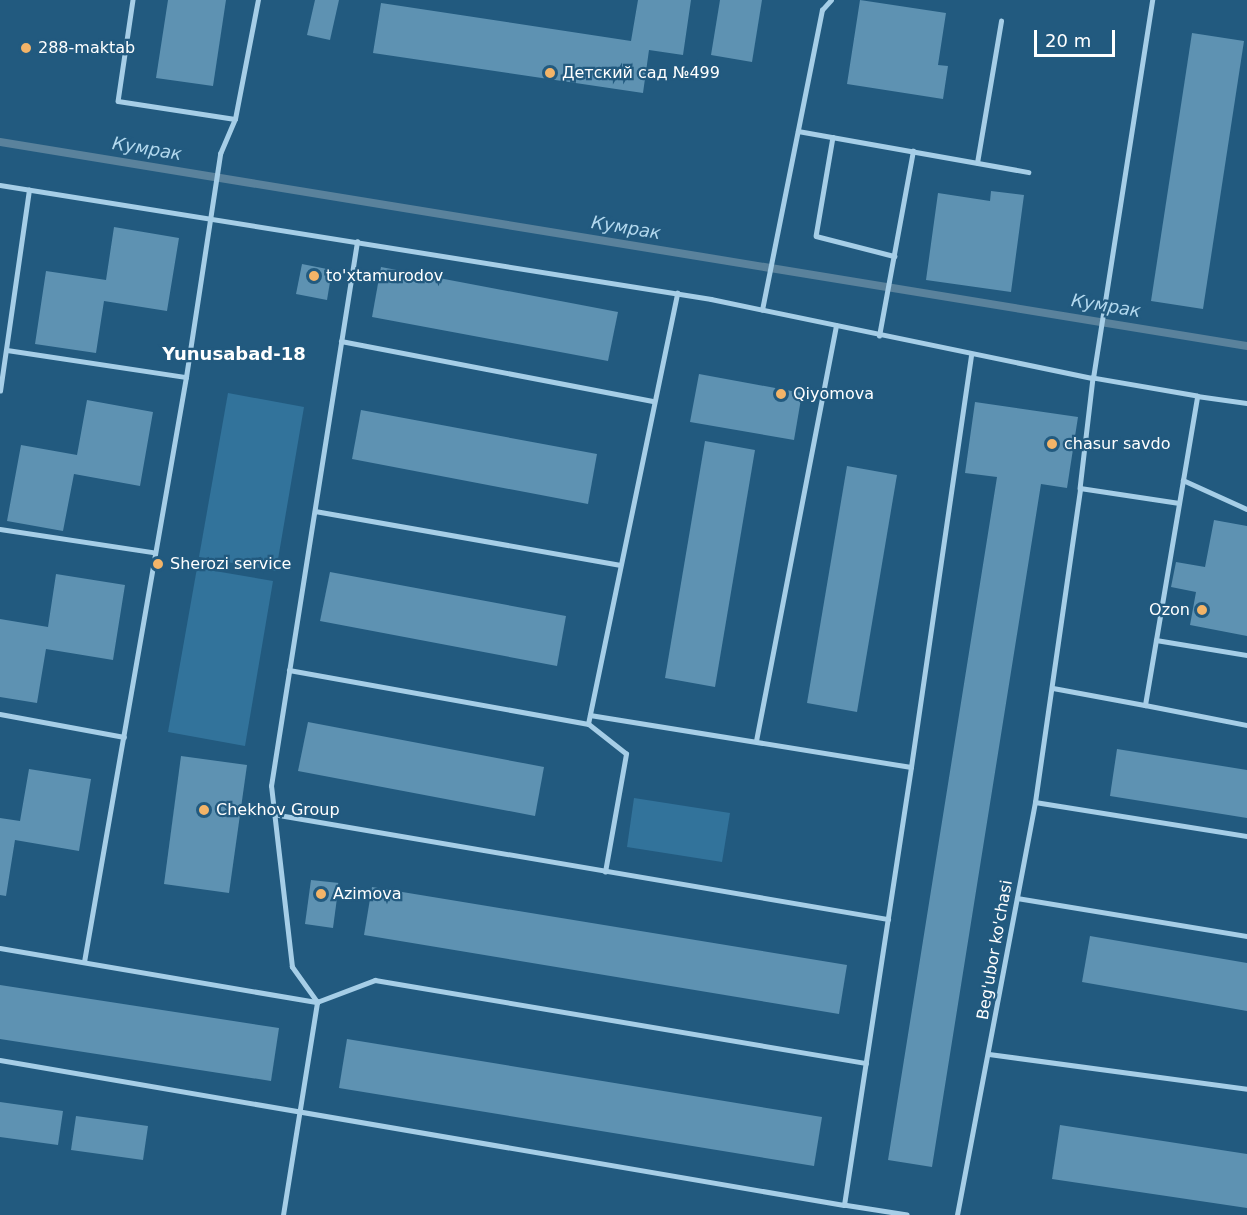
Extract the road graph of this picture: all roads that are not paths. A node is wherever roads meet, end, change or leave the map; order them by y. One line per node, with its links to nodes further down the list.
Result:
1 (133, 0): 6 (lane)
2 (258, 0): 6 (lane)
3 (831, 0): 7 (lane)
4 (1152, 0): 25 (lane, Beg'ubor ko'chasi)
5 (1001, 21): 10 (lane)
6 (235, 119): 14 (lane)
7 (798, 130): 8 (lane); 18 (lane)
8 (833, 137): 9 (lane); 16 (lane)
9 (913, 151): 10 (lane); 16 (lane)
10 (978, 163): 11 (lane)
11 (1028, 172)
12 (0, 185): 13 (lane)
13 (29, 190): 14 (lane); 22 (lane)
14 (209, 218): 15 (lane); 24 (lane)
15 (357, 242): 17 (lane); 21 (lane)
16 (894, 256): 20 (lane)
17 (677, 293): 18 (lane); 28 (lane)
18 (762, 310): 19 (lane)
19 (836, 326): 20 (lane); 48 (lane)
20 (879, 336): 23 (lane)
21 (341, 341): 28 (lane); 34 (lane)
22 (7, 350): 24 (lane); 26 (lane)
23 (971, 356): 25 (lane); 49 (lane)
24 (186, 377): 36 (lane)
25 (1092, 378): 27 (lane); 31 (lane, Beg'ubor ko'chasi)
26 (0, 391)
27 (1197, 396): 29 (lane); 30 (lane)
28 (652, 401): 37 (lane)
29 (1247, 403)
30 (1183, 480): 32 (lane); 33 (lane)
31 (1080, 488): 32 (lane); 41 (lane, Beg'ubor ko'chasi)
32 (1179, 503): 38 (lane)
33 (1247, 509)
34 (315, 511): 37 (lane); 40 (lane)
35 (0, 529): 36 (lane)
36 (152, 552): 47 (lane)
37 (620, 565): 44 (lane)
38 (1156, 640): 39 (lane); 42 (lane)
39 (1247, 655)
40 (290, 670): 45 (lane); 51 (lane)
41 (1053, 688): 42 (lane); 50 (lane, Beg'ubor ko'chasi)
42 (1145, 705): 46 (lane)
43 (0, 714): 47 (lane)
44 (590, 715): 45 (lane); 48 (lane)
45 (588, 724): 53 (lane)
46 (1247, 725)
47 (124, 737): 58 (lane)
48 (756, 741): 49 (lane)
49 (911, 767): 55 (lane)
50 (1035, 802): 52 (lane); 54 (lane, Beg'ubor ko'chasi)
51 (273, 814): 53 (lane); 59 (lane)
52 (1247, 836)
53 (605, 872): 55 (lane)
54 (1017, 898): 56 (lane); 60 (lane, Beg'ubor ko'chasi)
55 (888, 919): 62 (lane)
56 (1247, 936)
57 (0, 948): 58 (lane)
58 (84, 962): 59 (lane)
59 (317, 1002): 62 (lane); 64 (lane)
60 (989, 1054): 63 (lane); 68 (lane, Beg'ubor ko'chasi)
61 (0, 1060): 64 (lane)
62 (866, 1063): 65 (lane)
63 (1247, 1089)
64 (300, 1108): 65 (lane); 66 (lane)
65 (844, 1205): 67 (lane)
66 (283, 1215)
67 (907, 1215)
68 (957, 1215)

